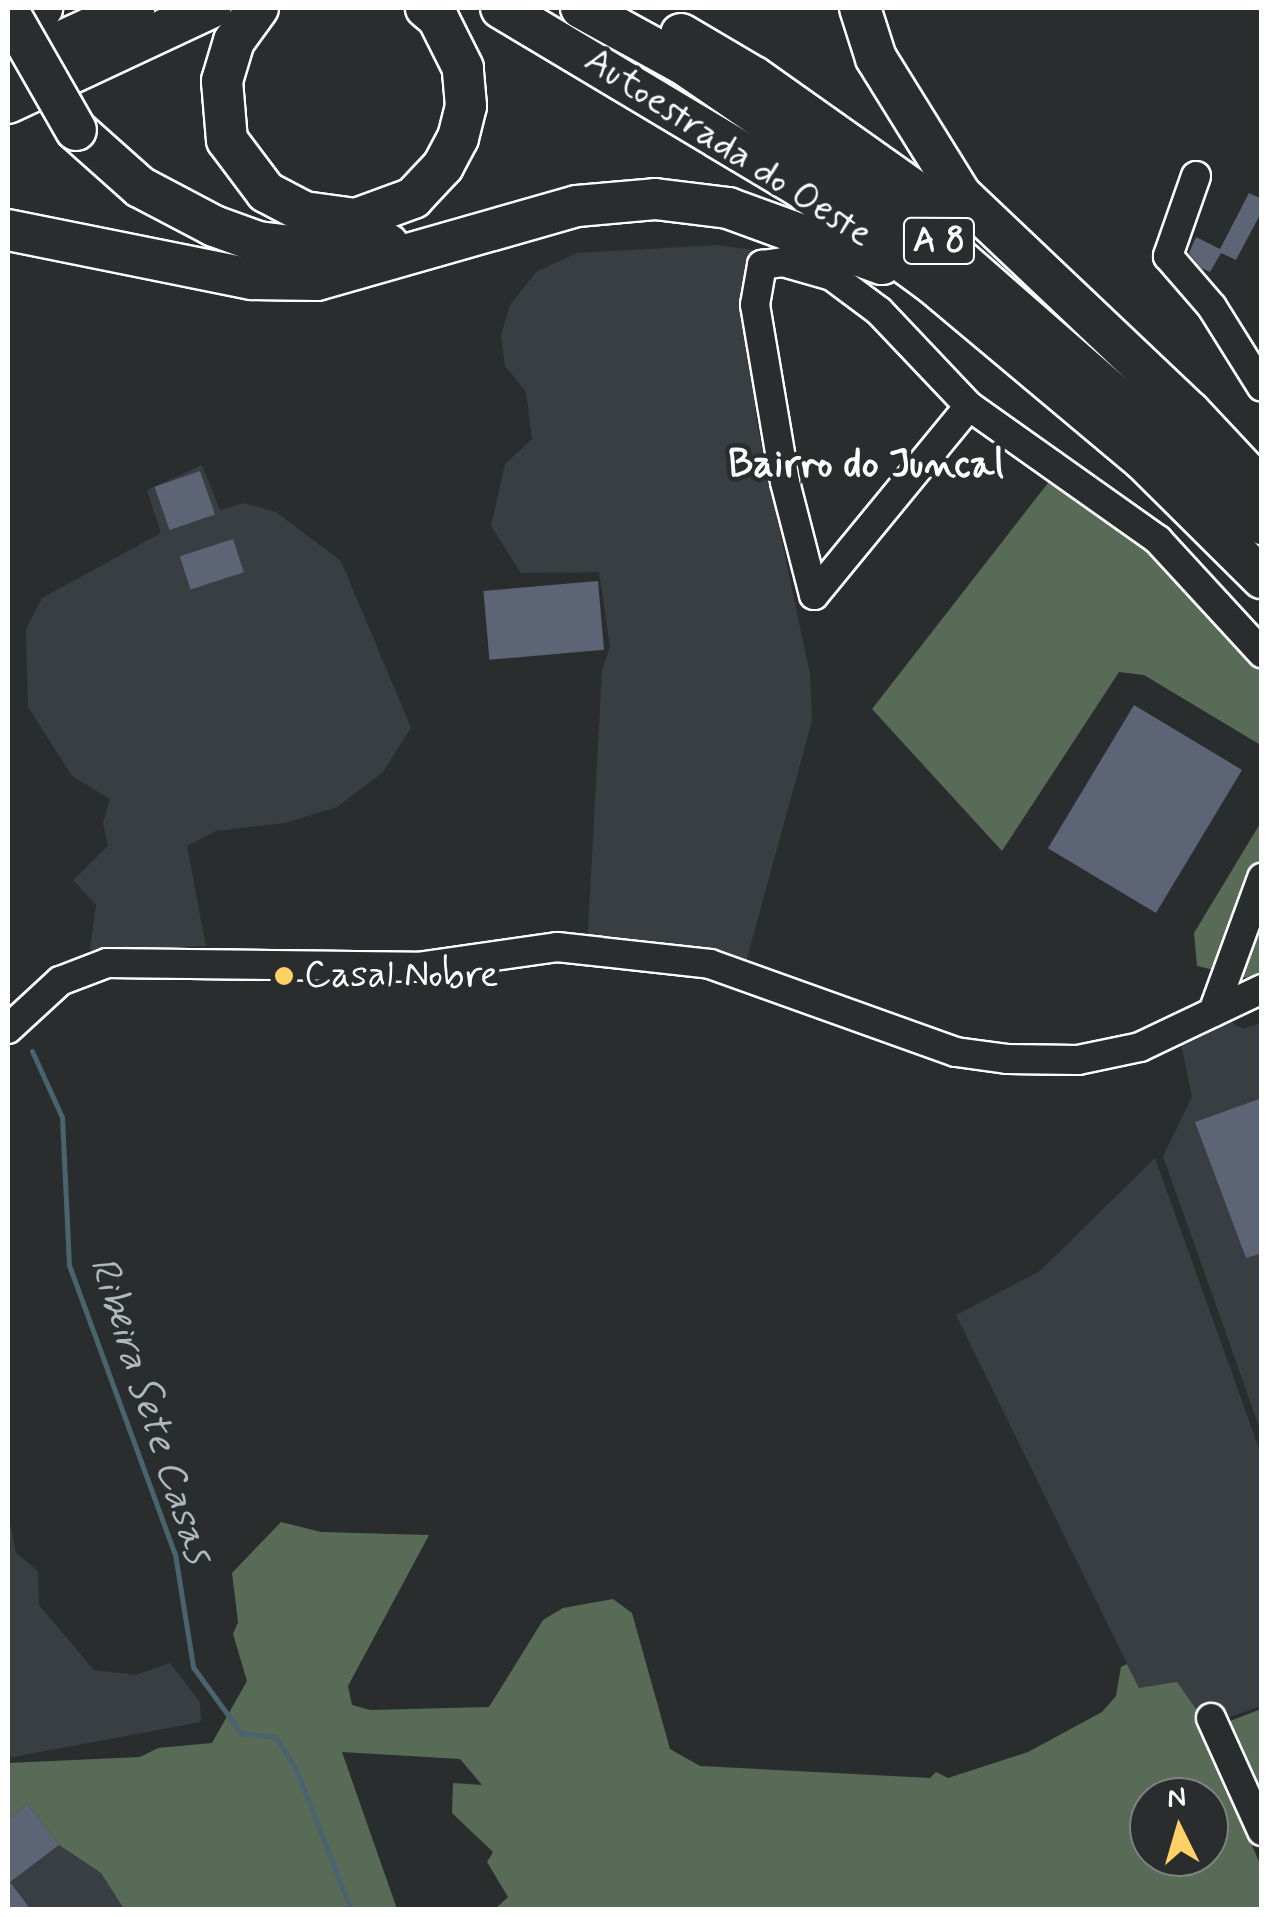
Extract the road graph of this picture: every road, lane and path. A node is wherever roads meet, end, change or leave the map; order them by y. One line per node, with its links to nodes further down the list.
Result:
1 (42, 8): 11 (highway)
2 (134, 8): 12 (highway)
3 (211, 8): 13 (highway)
4 (258, 8): 5 (highway)
5 (426, 8)
6 (501, 8): 17 (highway, Autoestrada do Oeste / A 8)
7 (580, 8): 22 (highway, Autoestrada do Oeste / A 8)
8 (637, 8): 18 (highway)
9 (860, 8): 18 (highway)
10 (8, 11): 15 (highway, bridge)
11 (8, 22)
12 (8, 66)
13 (8, 103)
14 (1196, 176): 19 (street)
15 (491, 229): 16 (highway); 17 (highway)
16 (8, 230)
17 (932, 283): 23 (highway, Autoestrada do Oeste / A 8)
18 (1072, 305): 21 (highway)
19 (1262, 387)
20 (969, 406): 20 (street); 24 (street)
21 (1262, 490)
22 (1262, 524)
23 (1262, 578)
24 (1262, 653)
25 (1262, 878): 27 (street)
26 (1262, 990): 27 (street)
27 (1213, 1012): 28 (street)
28 (13, 1017)
29 (1210, 1718): 30 (street)
30 (1262, 1831)

